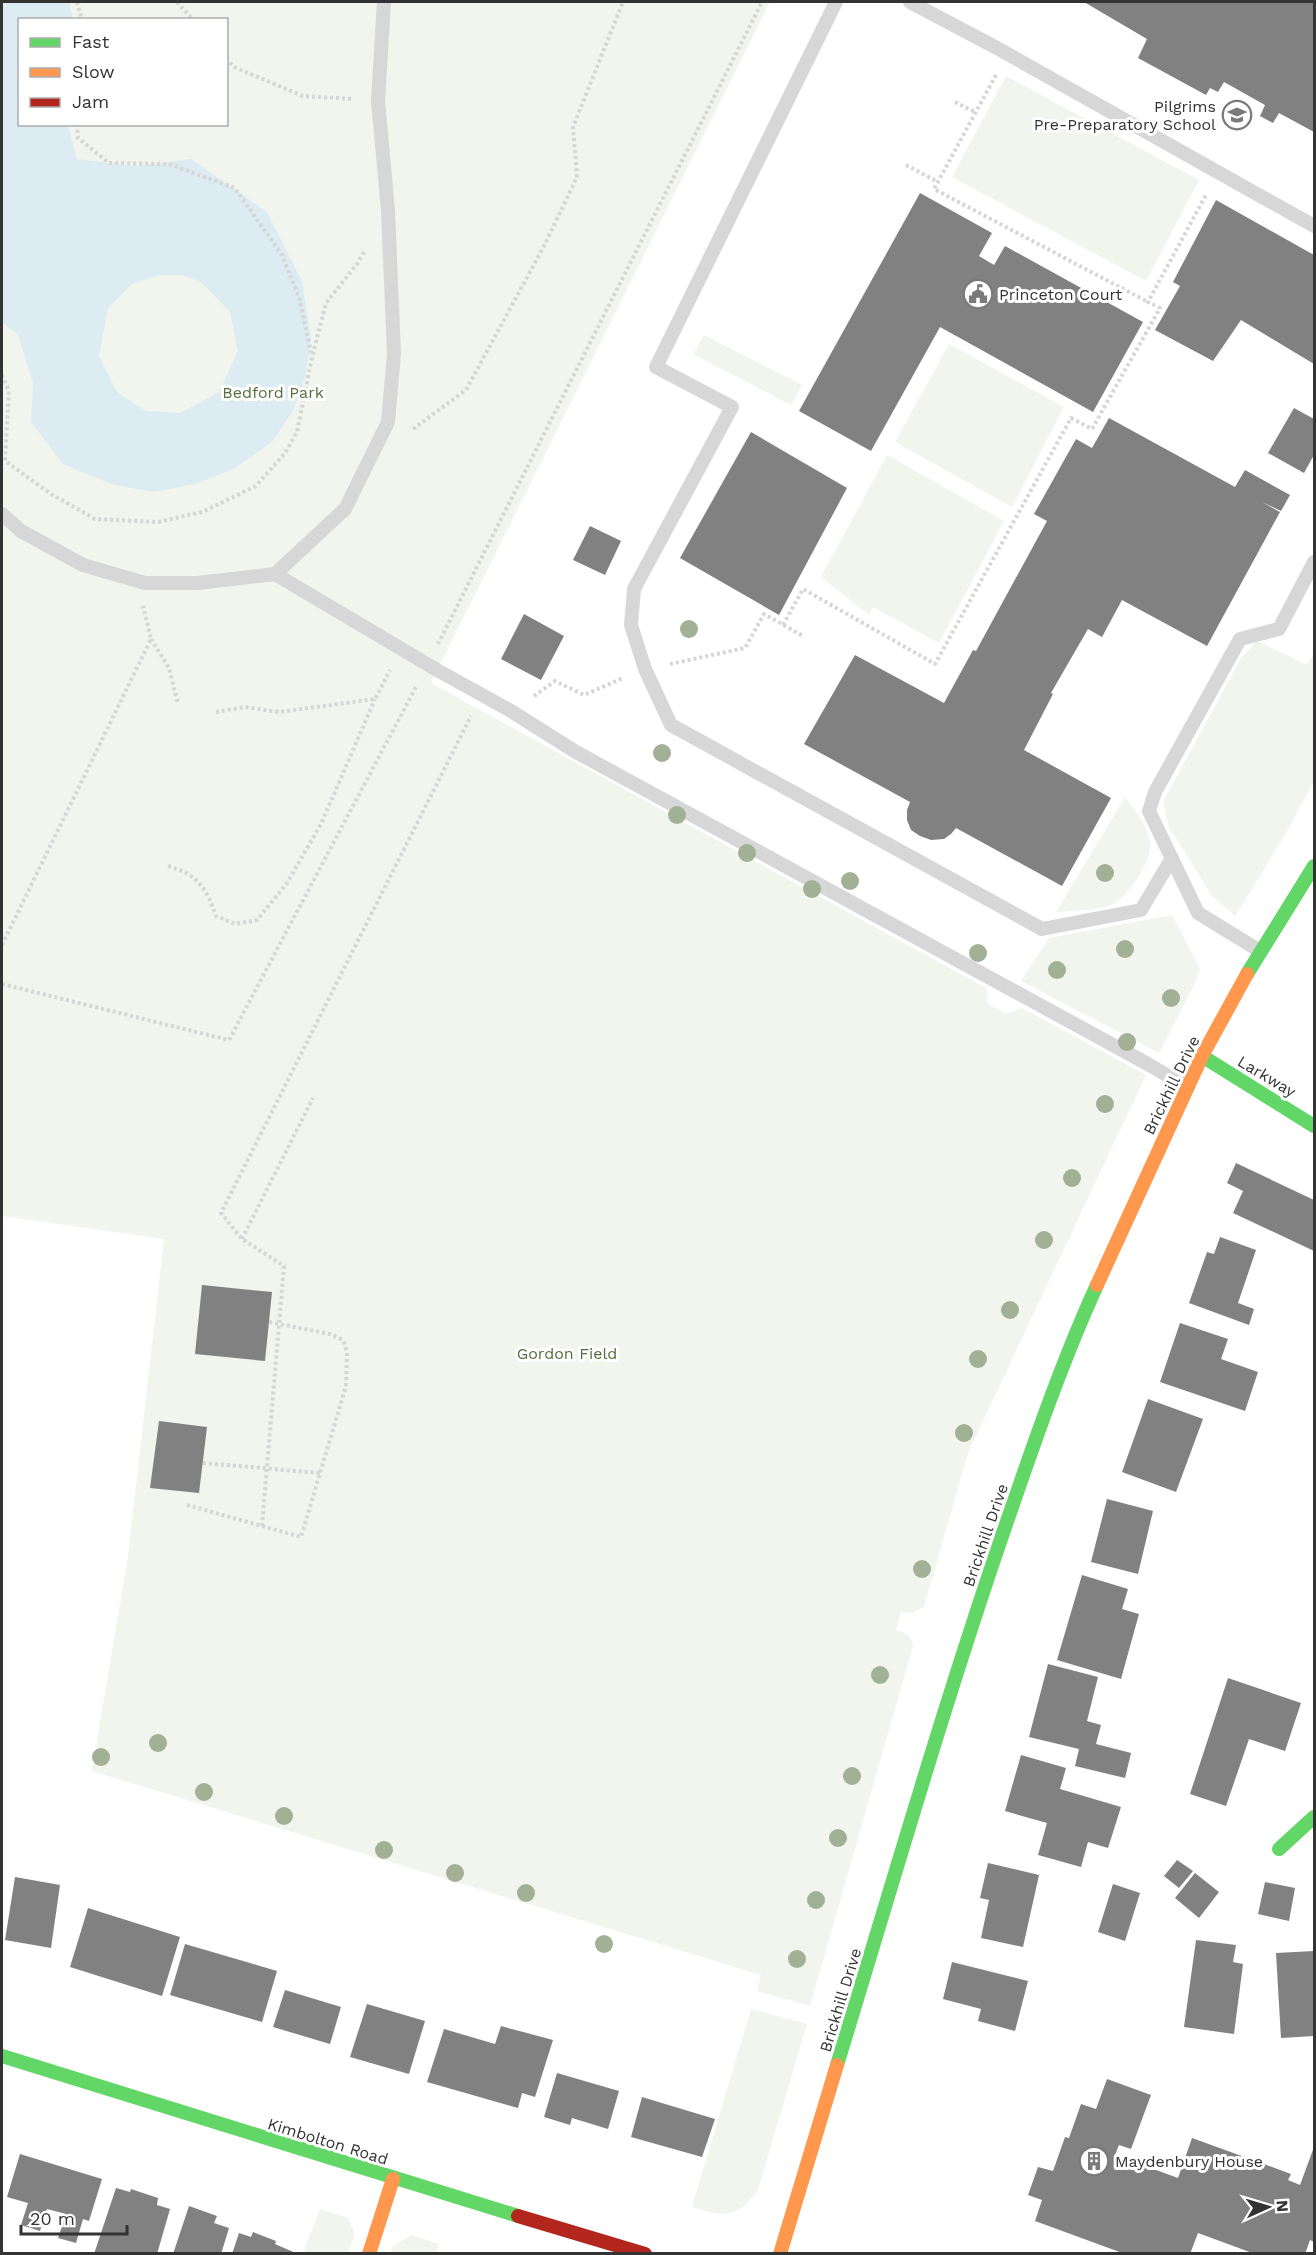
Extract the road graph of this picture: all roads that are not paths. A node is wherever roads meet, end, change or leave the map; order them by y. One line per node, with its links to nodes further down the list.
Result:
1 (384, 2): 7 (lane)
2 (836, 2): 8 (lane)
3 (910, 2): 4 (lane)
4 (1314, 226)
5 (2, 514): 7 (lane)
6 (1314, 562): 8 (lane)
7 (275, 574): 12 (lane)
8 (1172, 858): 10 (lane)
9 (1314, 866): 10 (street, Brickhill Drive)
10 (1260, 951): 11 (street, Brickhill Drive)
11 (1203, 1056): 12 (street, Brickhill Drive); 13 (street, Larkway)
12 (1187, 1088): 20 (street, Brickhill Drive)
13 (1314, 1126)
14 (1314, 1817): 15 (street)
15 (1279, 1849)
16 (2, 2056): 17 (street, Kimbolton Road)
17 (393, 2179): 18 (street); 19 (street, Kimbolton Road)
18 (369, 2253)
19 (645, 2253)
20 (780, 2253)

